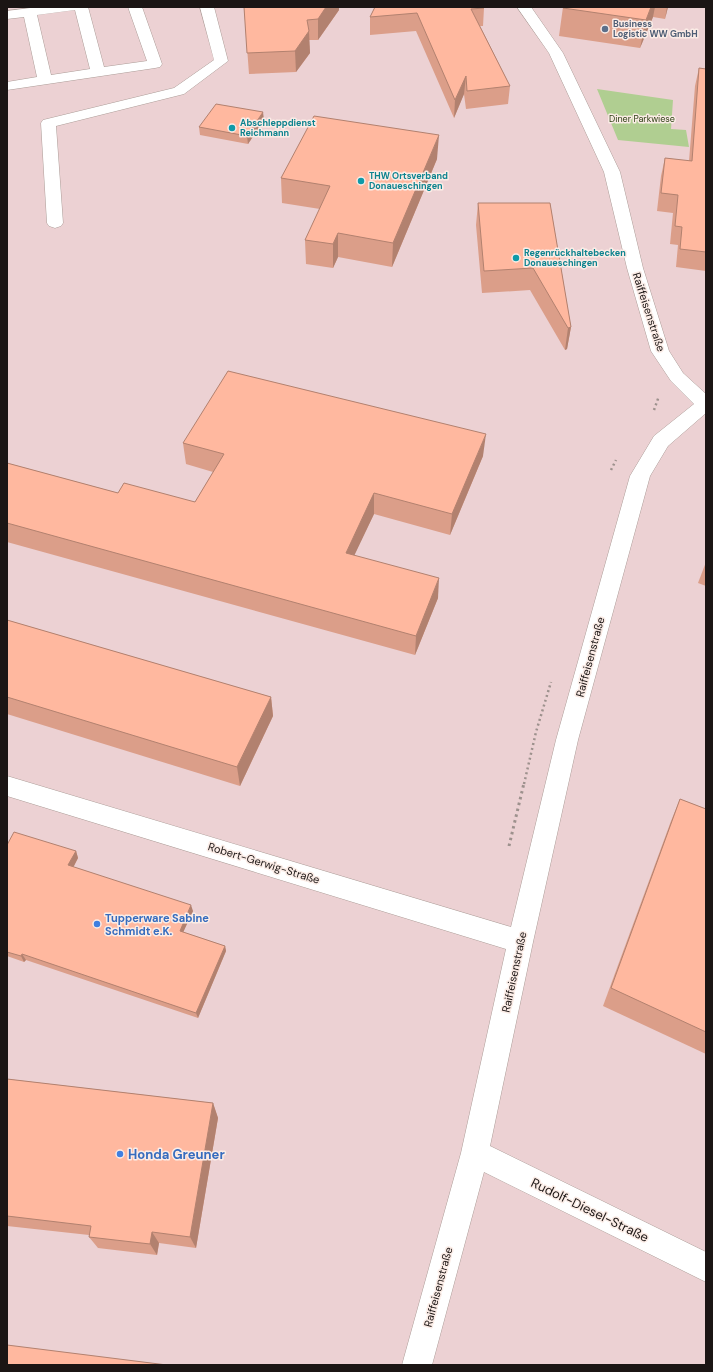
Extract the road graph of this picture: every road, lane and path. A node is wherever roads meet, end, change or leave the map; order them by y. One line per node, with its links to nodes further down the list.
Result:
1 (70, 7): 6 (street)
2 (81, 7): 8 (street)
3 (135, 7): 8 (street)
4 (207, 7): 11 (street)
5 (524, 7): 13 (street, Raiffeisenstraße)
6 (30, 12): 7 (street); 9 (street)
7 (7, 15)
8 (98, 73): 9 (street)
9 (45, 80): 10 (street)
10 (7, 86)
11 (55, 223)
12 (659, 396): 14 (path)
13 (705, 404): 20 (street, Raiffeisenstraße)
14 (652, 413)
15 (617, 459): 16 (path)
16 (610, 472)
17 (552, 679): 19 (path)
18 (7, 786): 20 (street, Robert-Gerwig-Straße)
19 (509, 847)
20 (520, 942): 21 (street, Raiffeisenstraße)
21 (475, 1154): 22 (street, Rudolf-Diesel-Straße); 23 (street, Raiffeisenstraße)
22 (706, 1266)
23 (417, 1365)

